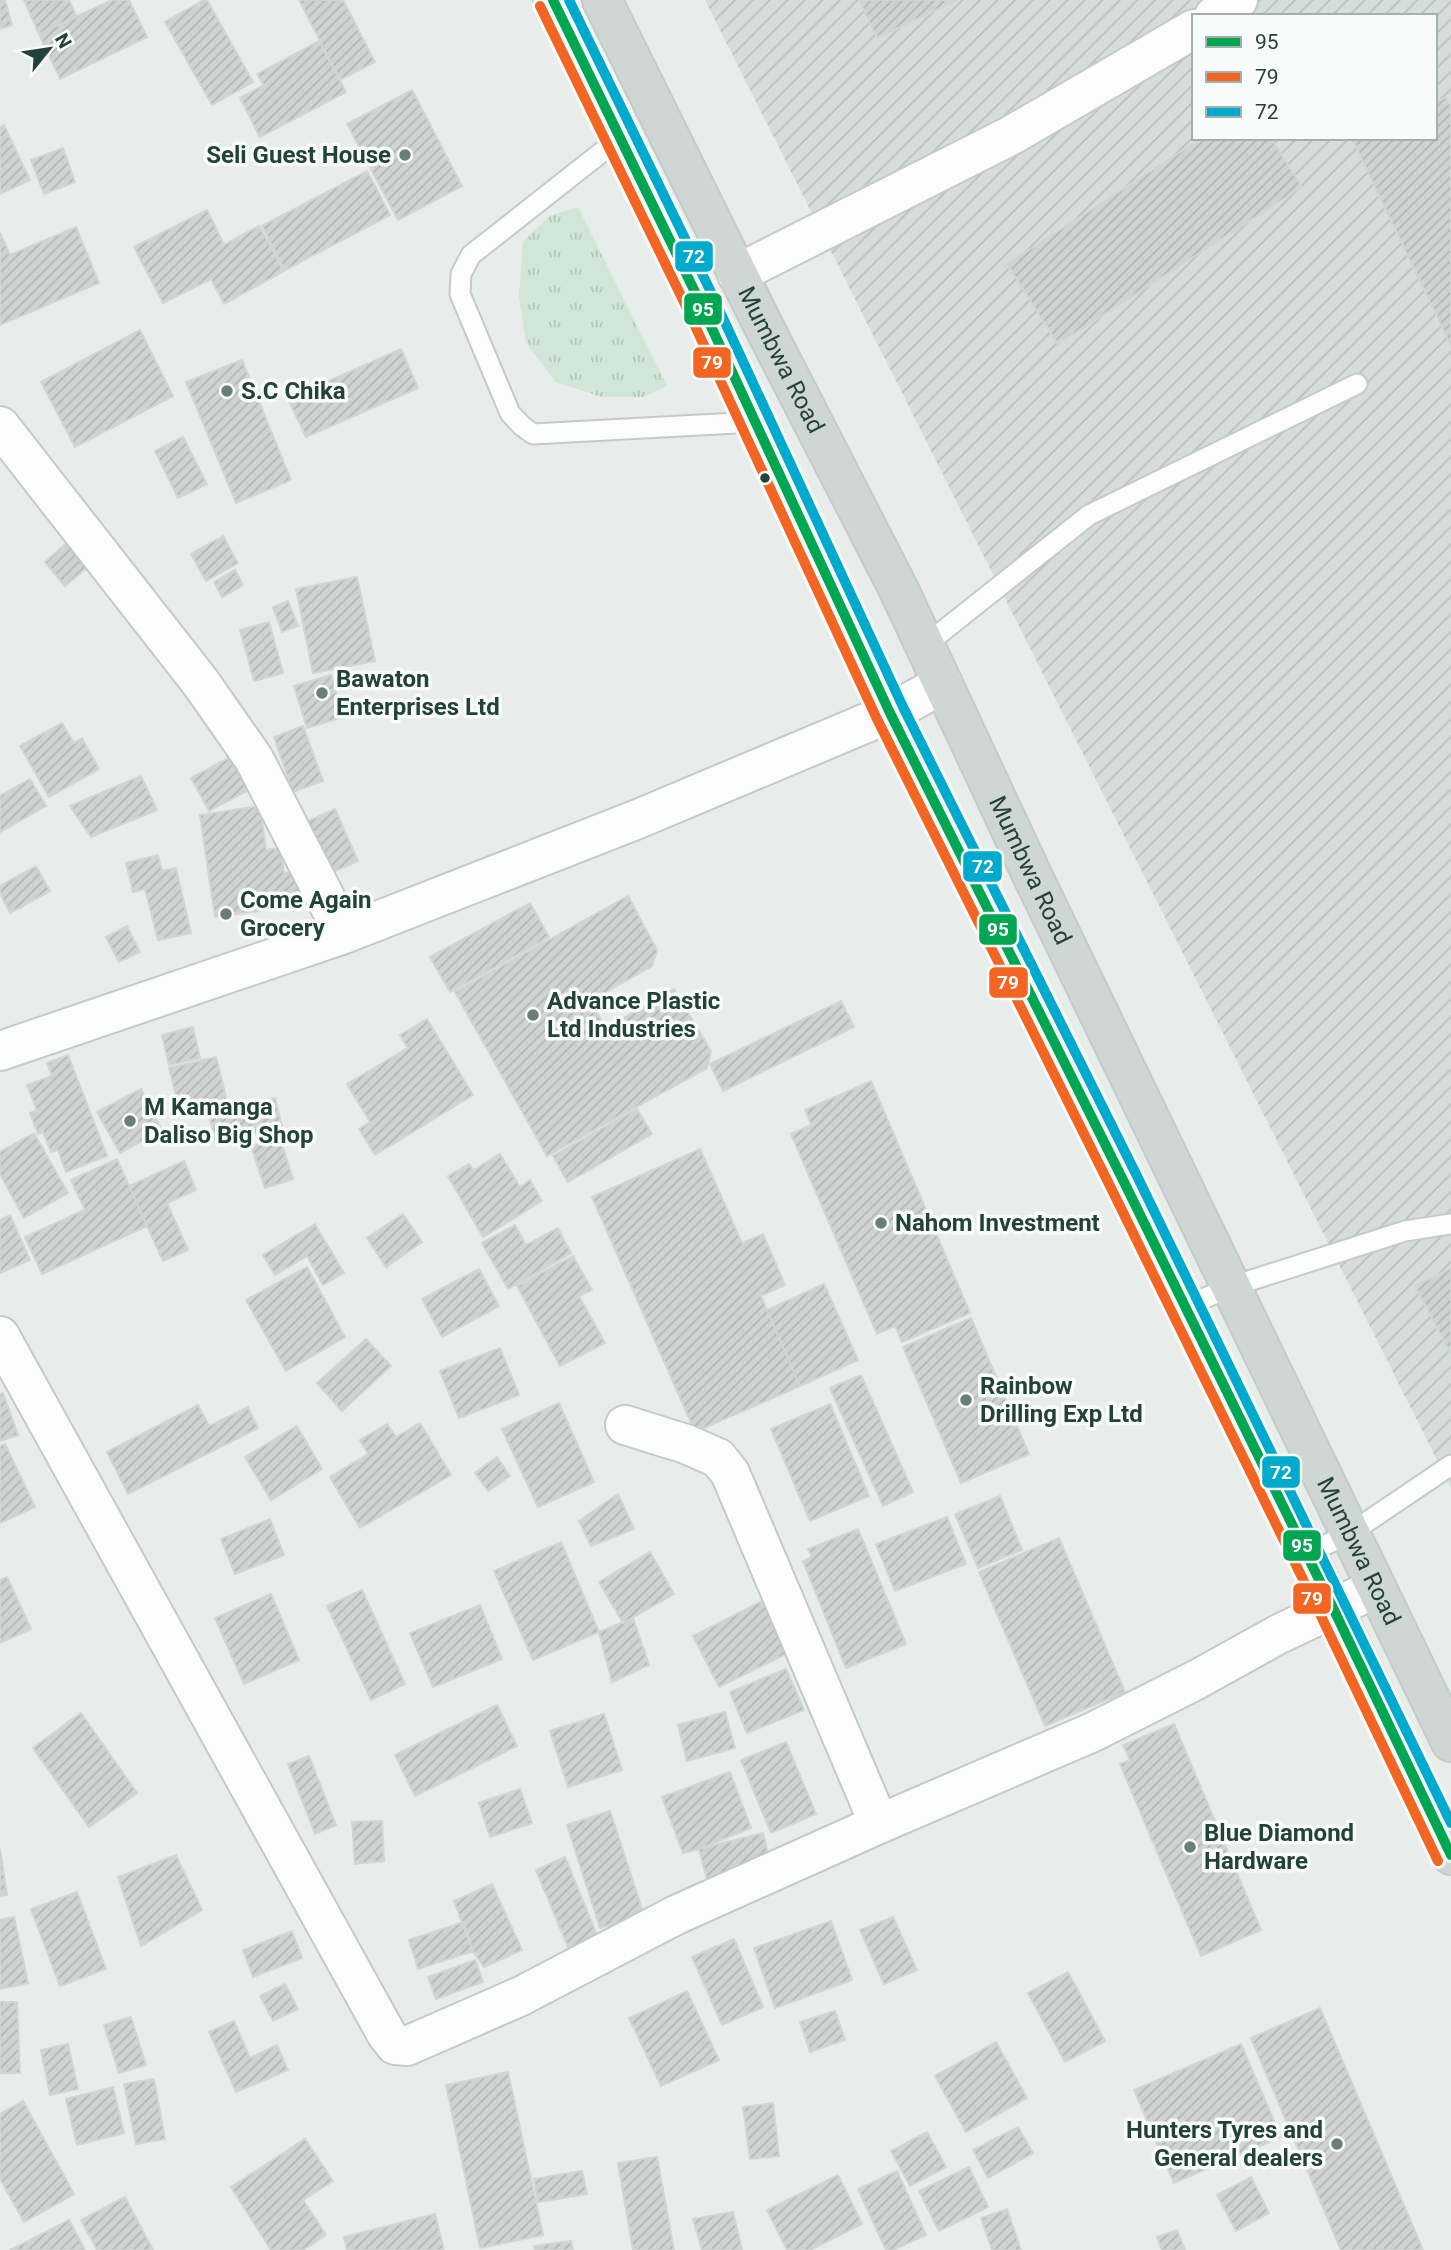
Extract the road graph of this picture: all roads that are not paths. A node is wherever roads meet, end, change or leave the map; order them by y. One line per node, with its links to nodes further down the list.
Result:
1 (553, 0): 6 (main road, Mumbwa Road)
2 (603, 0): 7 (main road, Mumbwa Road)
3 (1238, 0): 4 (street)
4 (1217, 14)
5 (1192, 30): 7 (street)
6 (621, 137): 9 (main road, Mumbwa Road); 9 (lane)
7 (737, 274): 11 (main road, Mumbwa Road)
8 (1357, 384): 11 (lane)
9 (755, 422): 13 (main road, Mumbwa Road)
10 (0, 426): 14 (street)
11 (924, 646): 12 (main road, Mumbwa Road)
12 (943, 684): 13 (street); 17 (main road, Mumbwa Road)
13 (890, 713): 14 (street); 18 (main road, Mumbwa Road)
14 (344, 934): 15 (street)
15 (0, 1051)
16 (1451, 1224): 17 (lane)
17 (1230, 1287): 18 (lane); 22 (main road, Mumbwa Road)
18 (1185, 1307): 23 (main road, Mumbwa Road)
19 (0, 1336): 27 (street)
20 (625, 1425): 27 (street)
21 (1451, 1465): 22 (lane)
22 (1349, 1534): 23 (lane); 24 (main road, Mumbwa Road)
23 (1306, 1554): 25 (main road, Mumbwa Road)
24 (1376, 1588): 25 (street); 26 (main road, Mumbwa Road)
25 (1333, 1608): 27 (street); 28 (main road, Mumbwa Road)
26 (1451, 1742)
27 (879, 1824)
28 (1451, 1855)

